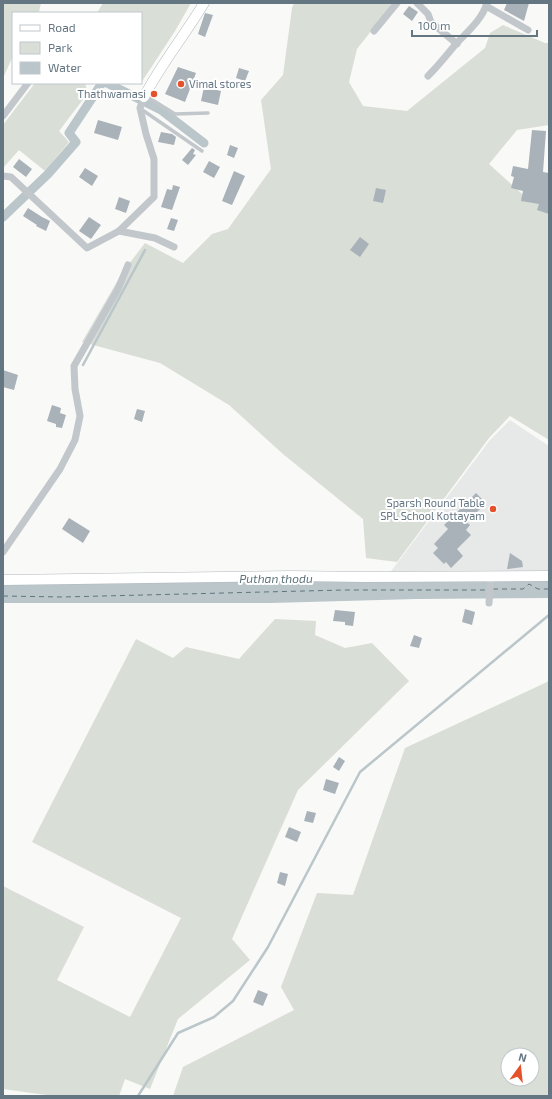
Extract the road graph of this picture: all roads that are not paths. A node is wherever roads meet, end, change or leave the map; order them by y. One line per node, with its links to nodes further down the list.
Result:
1 (204, 3): 10 (street)
2 (397, 3): 6 (street)
3 (417, 3): 7 (street)
4 (487, 4): 5 (street); 7 (street)
5 (528, 30)
6 (374, 31)
7 (456, 44): 8 (street)
8 (428, 76)
9 (27, 84): 12 (street)
10 (143, 101): 11 (lane); 13 (lane); 15 (street)
11 (208, 113)
12 (3, 116)
13 (202, 151)
14 (3, 176): 15 (street)
15 (119, 231): 16 (street)
16 (174, 246)
17 (128, 265): 18 (street)
18 (3, 552)
19 (491, 576): 20 (street); 21 (street); 22 (street)
20 (549, 576)
21 (3, 580)
22 (489, 602)

